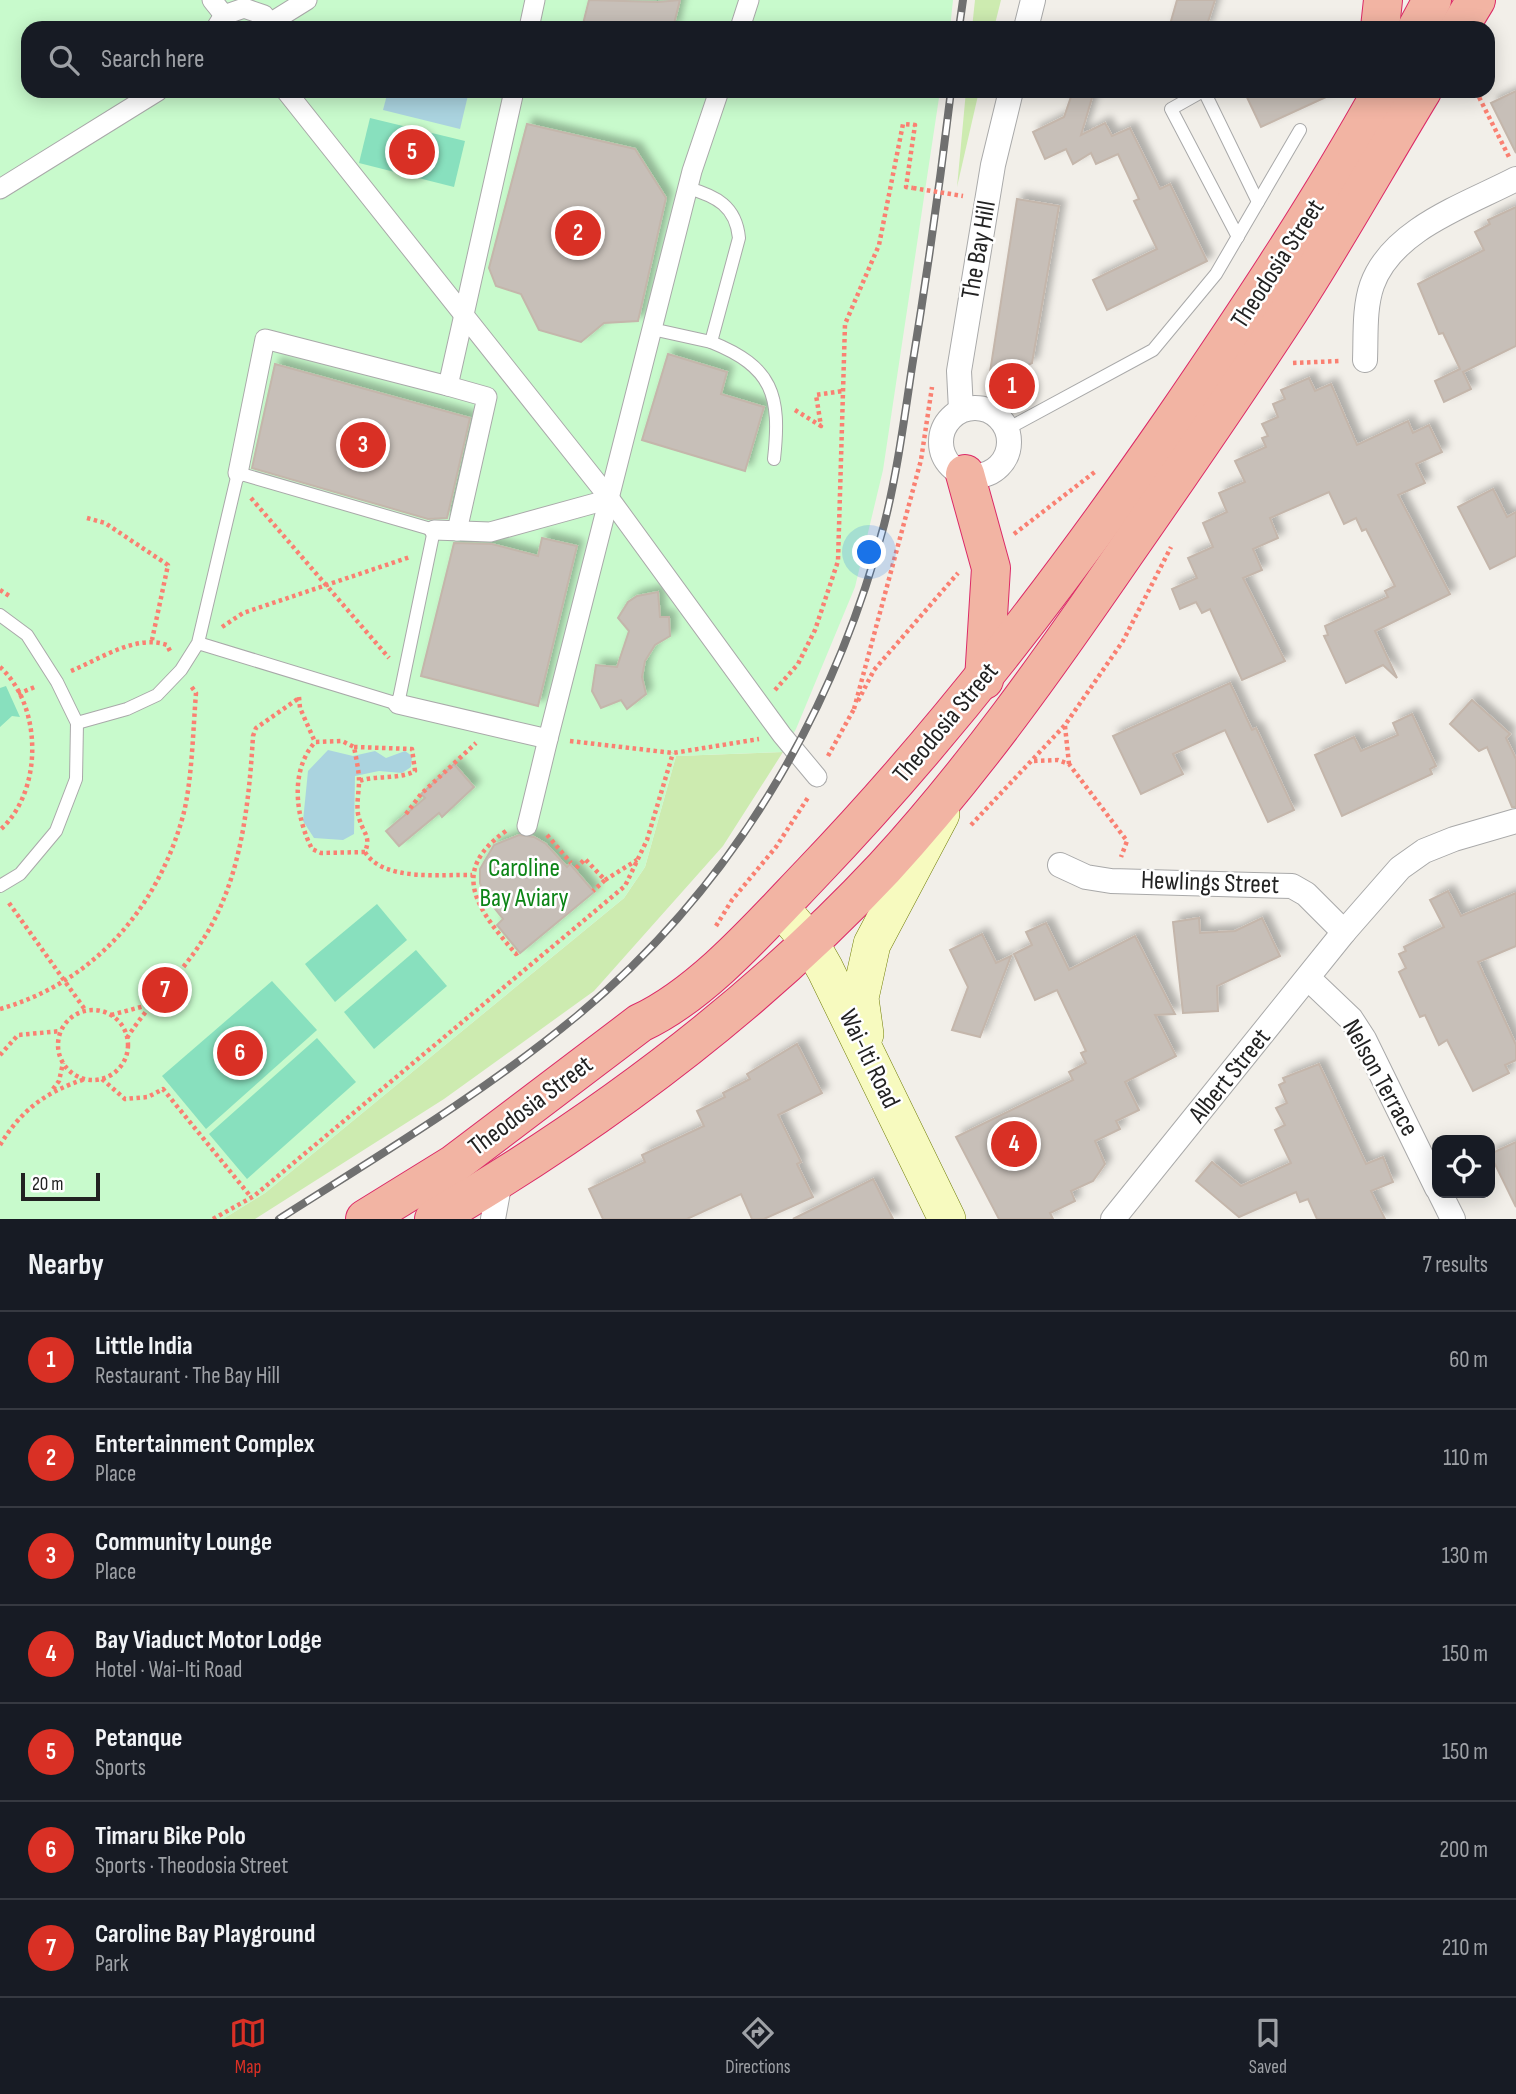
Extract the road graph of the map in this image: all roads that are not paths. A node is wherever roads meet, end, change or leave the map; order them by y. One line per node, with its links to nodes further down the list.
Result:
1 (307, 0): 10 (street)
2 (535, 0): 11 (street)
3 (749, 0): 12 (street)
4 (1033, 0): 13 (street)
5 (1383, 0): 14 (highway)
6 (1432, 0): 15 (highway)
7 (1476, 0): 16 (highway)
8 (217, 14): 9 (street)
9 (268, 21)
10 (278, 21)
11 (530, 21)
12 (742, 21)
13 (1028, 21)
14 (1381, 21)
15 (1421, 21)
16 (1463, 21)
17 (147, 98): 29 (street)
18 (292, 98): 32 (street)
19 (512, 98): 32 (street)
20 (717, 98): 28 (street)
21 (1009, 98): 37 (street, The Bay Hill)
22 (1191, 98): 31 (lane)
23 (1207, 98): 30 (lane)
24 (1418, 98): 52 (highway, Theodosia Street)
25 (1373, 100): 47 (highway, Theodosia Street)
26 (1300, 130): 30 (lane)
27 (1513, 169): 35 (street)
28 (688, 188): 33 (street); 34 (lane)
29 (0, 190)
30 (1258, 202): 31 (lane)
31 (1238, 237): 38 (lane)
32 (463, 314): 36 (street); 42 (street)
33 (652, 329): 34 (lane); 42 (street)
34 (711, 342): 39 (lane)
35 (1365, 360)
36 (448, 386): 40 (street); 44 (street)
37 (961, 410): 38 (street); 41 (street)
38 (1007, 429): 41 (street)
39 (774, 459)
40 (237, 473): 43 (lane); 46 (lane)
41 (965, 474): 47 (highway)
42 (610, 499): 44 (street); 50 (street); 51 (street)
43 (434, 530): 44 (street); 48 (lane)
44 (457, 531)
45 (0, 615): 49 (lane)
46 (198, 643): 48 (lane); 49 (lane)
47 (984, 680): 57 (highway, Theodosia Street)
48 (398, 704): 50 (street)
49 (77, 723): 56 (lane)
50 (548, 739): 54 (street)
51 (817, 777)
52 (955, 788): 59 (highway, Theodosia Street); 61 (main road)
53 (1516, 821): 58 (street)
54 (527, 826)
55 (1060, 865): 58 (street, Hewlings Street)
56 (0, 886)
57 (780, 906): 59 (main road, Wai-Iti Road); 65 (highway, Theodosia Street)
58 (1344, 932): 60 (street, Albert Street)
59 (809, 941): 61 (main road, Wai-Iti Road); 63 (highway, Theodosia Street)
60 (1309, 979): 62 (street, Nelson Terrace); 69 (street, Albert Street)
61 (867, 1056): 68 (main road, Wai-Iti Road)
62 (1432, 1178)
63 (500, 1181): 66 (highway, Theodosia Street); 67 (street)
64 (1442, 1198): 70 (street, Nelson Terrace)
65 (365, 1219)
66 (434, 1219)
67 (494, 1219)
68 (947, 1219)
69 (1113, 1219)
70 (1452, 1219)

